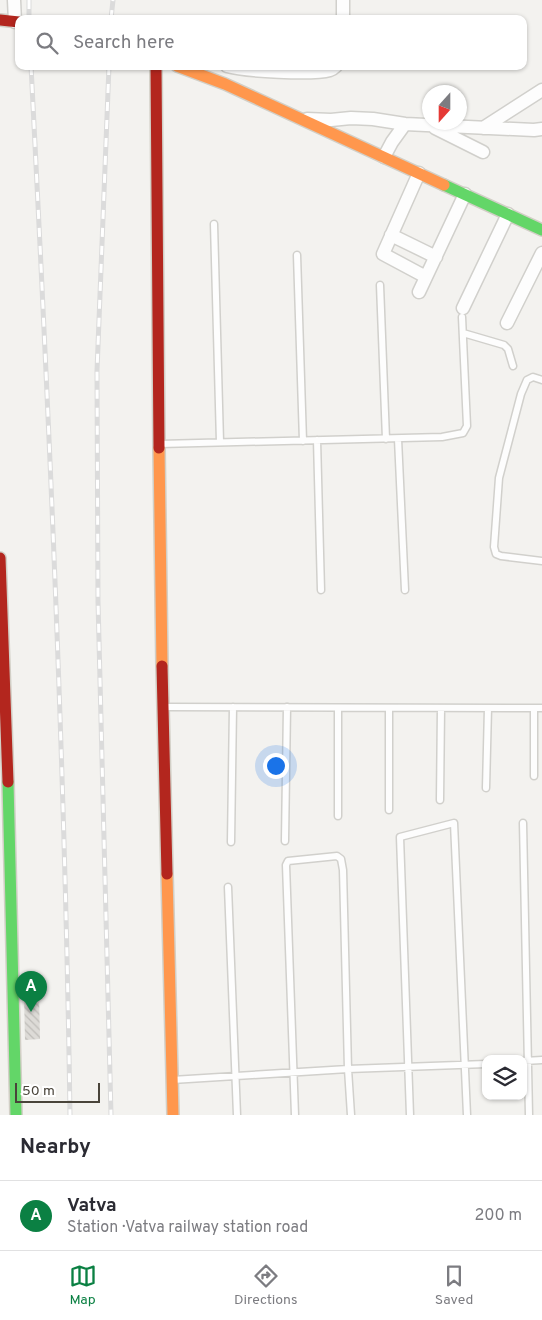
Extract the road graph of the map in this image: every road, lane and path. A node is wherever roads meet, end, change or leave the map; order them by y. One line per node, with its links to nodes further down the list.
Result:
1 (14, 0): 3 (street)
2 (343, 0): 4 (street)
3 (16, 15)
4 (343, 15)
5 (0, 20): 6 (street)
6 (15, 22)
7 (156, 70): 43 (street)
8 (188, 70): 12 (street)
9 (273, 70): 10 (street)
10 (331, 70)
11 (542, 90): 16 (street)
12 (299, 118): 13 (street); 20 (street)
13 (404, 124): 14 (street); 20 (street)
14 (422, 125)
15 (467, 127): 16 (street)
16 (483, 128): 17 (street)
17 (542, 129)
18 (440, 130): 19 (street)
19 (482, 152)
20 (384, 158): 21 (street)
21 (419, 173): 22 (street); 26 (street)
22 (465, 194): 23 (street); 29 (street)
23 (508, 214): 25 (street); 33 (street)
24 (214, 224): 42 (lane)
25 (542, 230)
26 (391, 235): 29 (street); 30 (street)
27 (542, 253): 34 (street)
28 (297, 255): 41 (lane)
29 (436, 257): 30 (street)
30 (426, 277): 32 (street)
31 (380, 285): 38 (lane)
32 (419, 292)
33 (462, 312): 35 (lane)
34 (507, 323)
35 (462, 333): 36 (lane); 39 (lane)
36 (512, 366)
37 (542, 380): 45 (lane)
38 (386, 439): 39 (lane); 40 (lane)
39 (398, 439): 47 (lane)
40 (317, 440): 41 (lane); 46 (lane)
41 (303, 441): 42 (lane)
42 (220, 442): 43 (lane)
43 (158, 444): 48 (street)
44 (0, 558): 66 (street)
45 (542, 561)
46 (321, 590)
47 (405, 590)
48 (163, 707): 49 (lane); 76 (street)
49 (232, 707): 50 (lane); 64 (lane)
50 (287, 708): 51 (lane); 63 (lane)
51 (338, 708): 52 (lane); 61 (lane)
52 (389, 708): 53 (lane); 60 (lane)
53 (441, 708): 54 (lane); 59 (lane)
54 (488, 708): 55 (lane); 58 (lane)
55 (534, 708): 56 (lane); 57 (lane)
56 (542, 708)
57 (534, 776)
58 (486, 788)
59 (440, 800)
60 (389, 810)
61 (338, 816)
62 (523, 823): 67 (lane)
63 (285, 841)
64 (231, 842)
65 (228, 887): 75 (lane)
66 (7, 909): 78 (street)
67 (525, 1055)
68 (542, 1060): 69 (lane)
69 (527, 1061)
70 (482, 1064): 71 (lane)
71 (465, 1065): 72 (lane); 72 (lane); 84 (lane)
72 (408, 1068): 73 (lane); 83 (lane)
73 (348, 1069): 74 (lane); 74 (lane); 82 (lane)
74 (294, 1072): 75 (lane); 81 (lane)
75 (235, 1076): 76 (lane); 80 (lane)
76 (172, 1080): 79 (street)
77 (527, 1088): 85 (lane)
78 (16, 1115)
79 (173, 1115)
80 (237, 1115)
81 (295, 1115)
82 (351, 1115)
83 (410, 1115)
84 (467, 1115)
85 (529, 1115)

